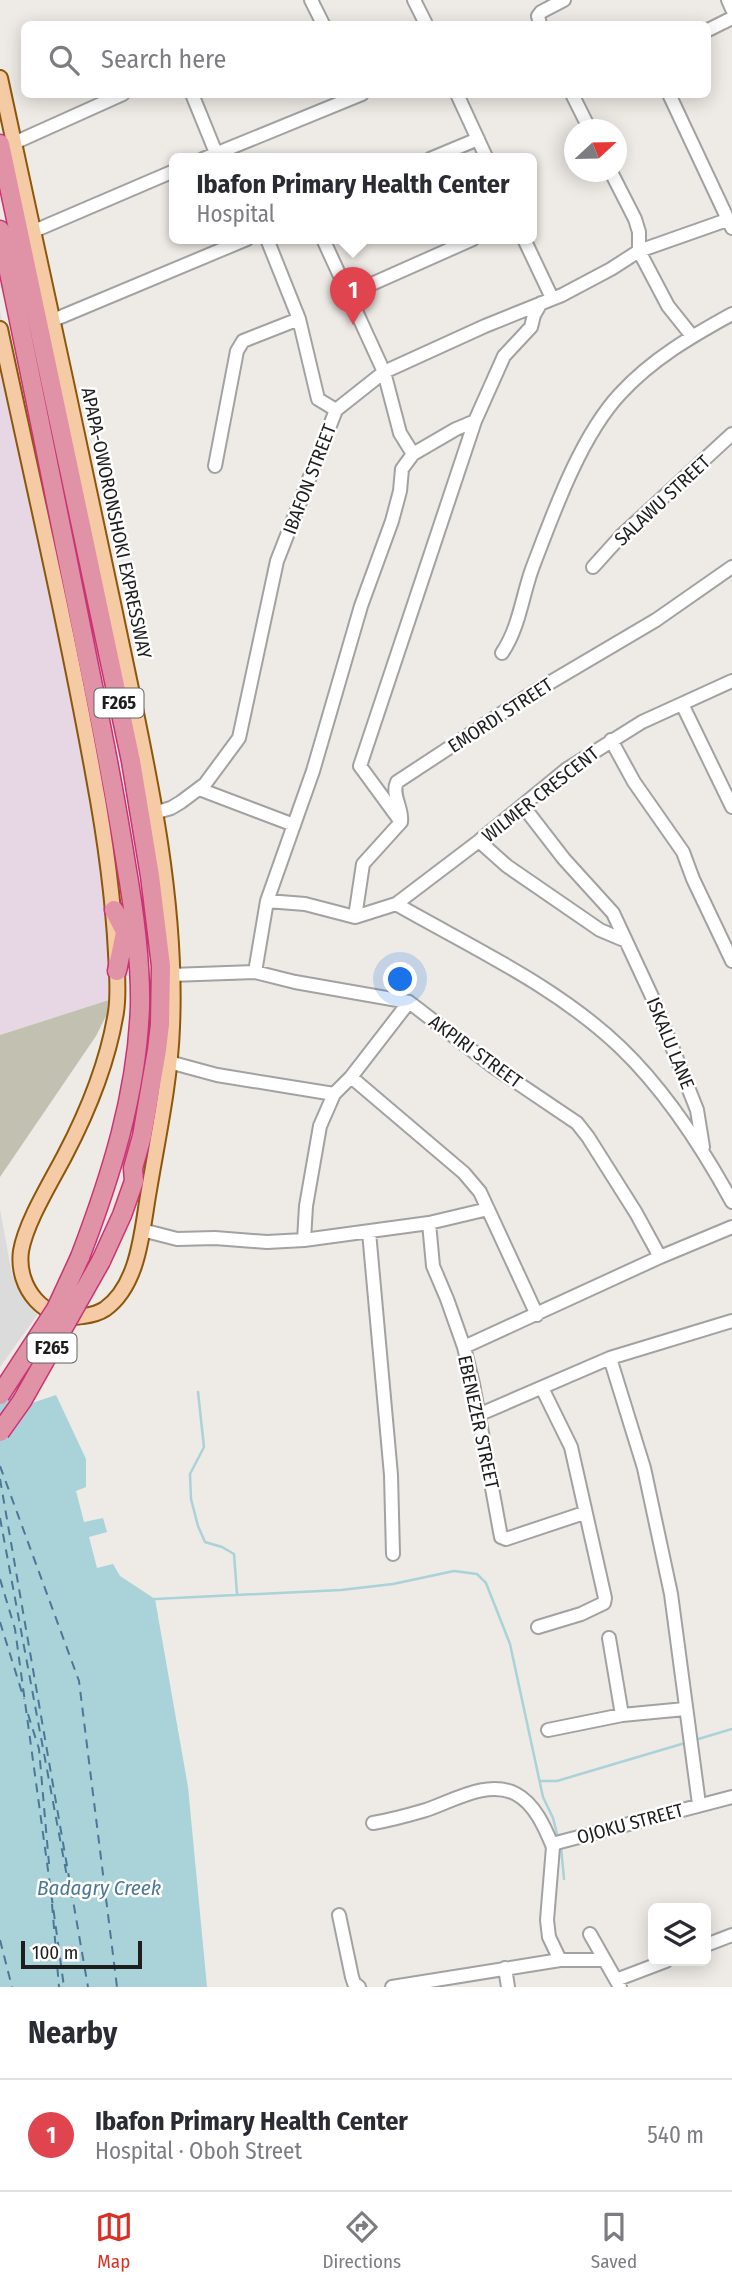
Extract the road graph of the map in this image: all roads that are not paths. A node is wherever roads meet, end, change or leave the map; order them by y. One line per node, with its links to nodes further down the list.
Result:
1 (311, 0): 8 (street)
2 (414, 0): 9 (street)
3 (564, 0): 7 (street)
4 (727, 0): 5 (street)
5 (732, 9)
6 (732, 18): 10 (street)
7 (539, 20)
8 (322, 21)
9 (424, 21)
10 (711, 28)
11 (0, 78): 20 (main road, APAPA-OWORONSHOKI EXPRESSWAY)
12 (114, 98): 20 (street)
13 (194, 98): 21 (street)
14 (350, 98): 21 (street)
15 (459, 98): 19 (street)
16 (574, 98): 18 (street)
17 (671, 98): 26 (street)
18 (584, 119)
19 (478, 139): 22 (street); 23 (street)
20 (7, 144): 28 (main road, APAPA-OWORONSHOKI EXPRESSWAY); 61 (highway, APAPA-OWORONSHOKI EXPRESSWAY / F265)
21 (216, 153)
22 (444, 153)
23 (484, 153)
24 (169, 173): 28 (street)
25 (616, 182): 34 (street)
26 (730, 224): 34 (street, IBAFON STREET)
27 (0, 230): 64 (highway, F265)
28 (34, 231): 39 (main road, APAPA-OWORONSHOKI EXPRESSWAY)
29 (235, 244): 39 (street)
30 (269, 244): 38 (street)
31 (325, 244): 35 (street)
32 (462, 244): 35 (street)
33 (526, 244): 36 (street)
34 (639, 251): 36 (street, IBAFON STREET); 41 (street)
35 (347, 295): 42 (street)
36 (547, 300): 42 (street, IBAFON STREET); 44 (street)
37 (732, 314): 41 (street)
38 (299, 318): 43 (street); 47 (street)
39 (51, 321): 57 (main road, APAPA-OWORONSHOKI EXPRESSWAY)
40 (0, 329): 65 (main road, APAPA-OWORONSHOKI EXPRESSWAY)
41 (692, 336): 50 (street)
42 (384, 372): 43 (street, IBAFON STREET); 46 (street)
43 (336, 410): 54 (street, IBAFON STREET)
44 (475, 421): 46 (street); 58 (street)
45 (732, 434): 48 (street, SALAWU STREET)
46 (413, 454): 59 (street)
47 (215, 466)
48 (593, 567)
49 (732, 568): 58 (street, EMORDI STREET)
50 (502, 653)
51 (732, 681): 52 (street, WILMER CRESCENT)
52 (682, 704): 53 (street, WILMER CRESCENT); 56 (street)
53 (611, 740): 55 (street, WILMER CRESCENT); 70 (street)
54 (199, 789): 57 (street, IBAFON STREET); 59 (street)
55 (523, 806): 60 (street, WILMER CRESCENT); 69 (street, ISKALU LANE)
56 (732, 807)
57 (154, 813): 61 (main road, APAPA-OWORONSHOKI EXPRESSWAY)
58 (401, 822): 66 (street)
59 (294, 825): 62 (street)
60 (479, 841): 63 (street, WILMER CRESCENT); 69 (street)
61 (157, 874): 68 (highway, APAPA-OWORONSHOKI EXPRESSWAY / F265); 68 (highway)
62 (267, 901): 66 (street); 72 (street)
63 (396, 904): 66 (street, WILMER CRESCENT); 79 (street)
64 (133, 905): 67 (highway); 73 (highway, F265)
65 (114, 910): 67 (highway); 71 (main road, APAPA-OWORONSHOKI EXPRESSWAY)
66 (355, 917)
67 (125, 931): 71 (highway); 73 (highway)
68 (164, 935): 74 (main road, APAPA-OWORONSHOKI EXPRESSWAY); 95 (highway, APAPA-OWORONSHOKI EXPRESSWAY / F265, bridge)
69 (625, 941): 79 (street, ISKALU LANE)
70 (732, 961)
71 (117, 971): 84 (main road, APAPA-OWORONSHOKI EXPRESSWAY)
72 (255, 972): 74 (street, AKPIRI STREET); 75 (street, AKPIRI STREET)
73 (139, 973): 93 (highway, F265, bridge)
74 (171, 975): 76 (main road, APAPA-OWORONSHOKI EXPRESSWAY)
75 (408, 1002): 77 (street); 87 (street, AKPIRI STREET)
76 (169, 1062): 78 (street); 84 (main road, APAPA-OWORONSHOKI EXPRESSWAY)
77 (351, 1077): 78 (street); 81 (street)
78 (334, 1094): 86 (street)
79 (703, 1149): 80 (street)
80 (732, 1202)
81 (488, 1209): 82 (street); 88 (street)
82 (429, 1223): 85 (street); 90 (street, EBENEZER STREET)
83 (732, 1227): 87 (street)
84 (142, 1230): 86 (street)
85 (369, 1232): 86 (street); 97 (street)
86 (304, 1240)
87 (660, 1257): 88 (street)
88 (537, 1315): 90 (street)
89 (732, 1321): 91 (street)
90 (464, 1347): 94 (street, EBENEZER STREET)
91 (610, 1358): 92 (street); 100 (street)
92 (542, 1388): 94 (street); 96 (street)
93 (0, 1395)
94 (478, 1415): 96 (street, EBENEZER STREET)
95 (0, 1432)
96 (584, 1513): 98 (street)
97 (393, 1554)
98 (538, 1627)
99 (609, 1638): 101 (street)
100 (685, 1709): 101 (street); 104 (street)
101 (622, 1715): 102 (street)
102 (548, 1730)
103 (732, 1797): 104 (street, OJOKU STREET)
104 (699, 1804): 106 (street, OJOKU STREET)
105 (373, 1823): 106 (street)
106 (558, 1843): 112 (street, OJOKU STREET)
107 (339, 1915): 116 (street)
108 (590, 1934): 111 (street)
109 (732, 1935): 110 (street)
110 (711, 1943)
111 (604, 1960): 112 (street); 115 (street)
112 (560, 1961): 114 (street)
113 (656, 1966): 115 (street)
114 (505, 1968): 117 (street); 118 (street)
115 (618, 1984)
116 (359, 1987)
117 (392, 1987)
118 (508, 1987)

